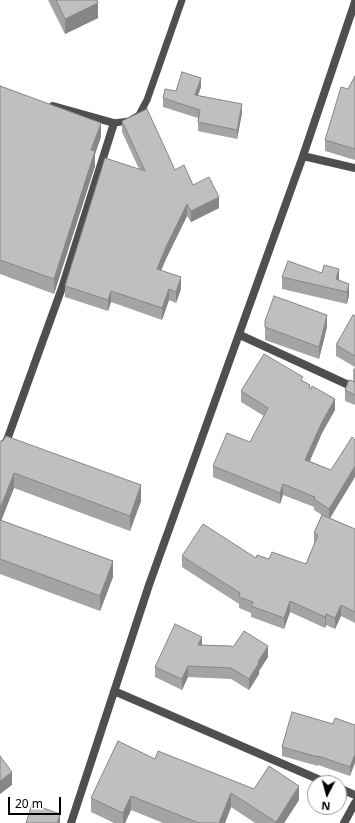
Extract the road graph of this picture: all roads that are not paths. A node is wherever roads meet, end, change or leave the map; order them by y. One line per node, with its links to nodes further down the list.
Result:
1 (182, 0): 4 (lane)
2 (355, 2): 5 (street)
3 (47, 105): 4 (street)
4 (114, 123): 9 (street)
5 (303, 156): 6 (street); 7 (street)
6 (355, 168)
7 (240, 335): 8 (street); 10 (street)
8 (355, 388)
9 (0, 451)
10 (114, 691): 11 (street); 13 (street)
11 (308, 775)
12 (355, 802): 14 (street)
13 (71, 823)
14 (344, 823)

